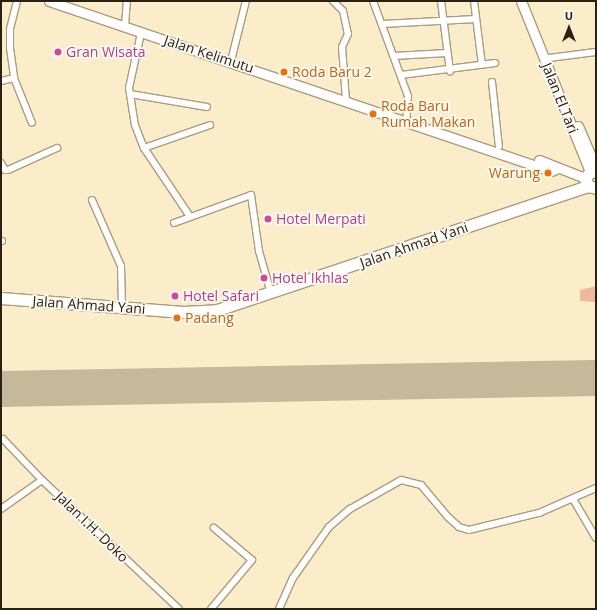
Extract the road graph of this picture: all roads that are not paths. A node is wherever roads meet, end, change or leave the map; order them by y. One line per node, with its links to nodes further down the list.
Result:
1 (17, 1): 25 (street)
2 (49, 1): 14 (street, Jalan Kelimutu)
3 (127, 1): 14 (street)
4 (246, 1): 20 (street)
5 (333, 1): 29 (street)
6 (374, 1): 13 (street)
7 (441, 1): 12 (street)
8 (474, 1): 11 (street)
9 (521, 1): 39 (street, Jalan El Tari)
10 (526, 1): 19 (street, Jalan El Tari)
11 (476, 19): 12 (street); 22 (street)
12 (442, 20): 13 (street); 17 (street)
13 (382, 24): 18 (street)
14 (125, 27): 15 (street, Jalan Kelimutu)
15 (141, 32): 20 (street, Jalan Kelimutu); 28 (street)
16 (596, 52): 19 (street)
17 (447, 53): 18 (street); 23 (street)
18 (394, 56): 24 (street)
19 (549, 58): 39 (street, Jalan El Tari)
20 (232, 61): 29 (street, Jalan Kelimutu)
21 (495, 63): 22 (street)
22 (482, 65): 23 (street)
23 (450, 71): 24 (street)
24 (401, 75): 31 (street)
25 (14, 78): 26 (street); 32 (street)
26 (1, 82)
27 (492, 82): 34 (street)
28 (130, 94): 30 (street); 36 (street)
29 (346, 100): 31 (street, Jalan Kelimutu)
30 (207, 107)
31 (407, 120): 34 (street); 38 (street)
32 (32, 123)
33 (210, 125): 36 (street)
34 (499, 147): 38 (street)
35 (57, 148): 37 (street)
36 (144, 148): 41 (street)
37 (1, 163)
38 (556, 169): 39 (street)
39 (592, 177): 43 (highway, Jalan Ahmad Yani)
40 (92, 200): 45 (street)
41 (189, 215): 42 (street); 43 (street)
42 (174, 223)
43 (271, 293): 45 (highway, Jalan Ahmad Yani)
44 (1, 298): 45 (highway, Jalan Ahmad Yani)
45 (122, 307)
46 (3, 439): 47 (street, Jalan I.H. Doko)
47 (42, 480): 50 (street); 53 (street, Jalan I.H. Doko)
48 (596, 488): 49 (street)
49 (573, 499): 52 (street); 55 (street)
50 (1, 509)
51 (214, 528): 54 (street)
52 (596, 538)
53 (179, 609)
54 (211, 609)
55 (279, 609)

